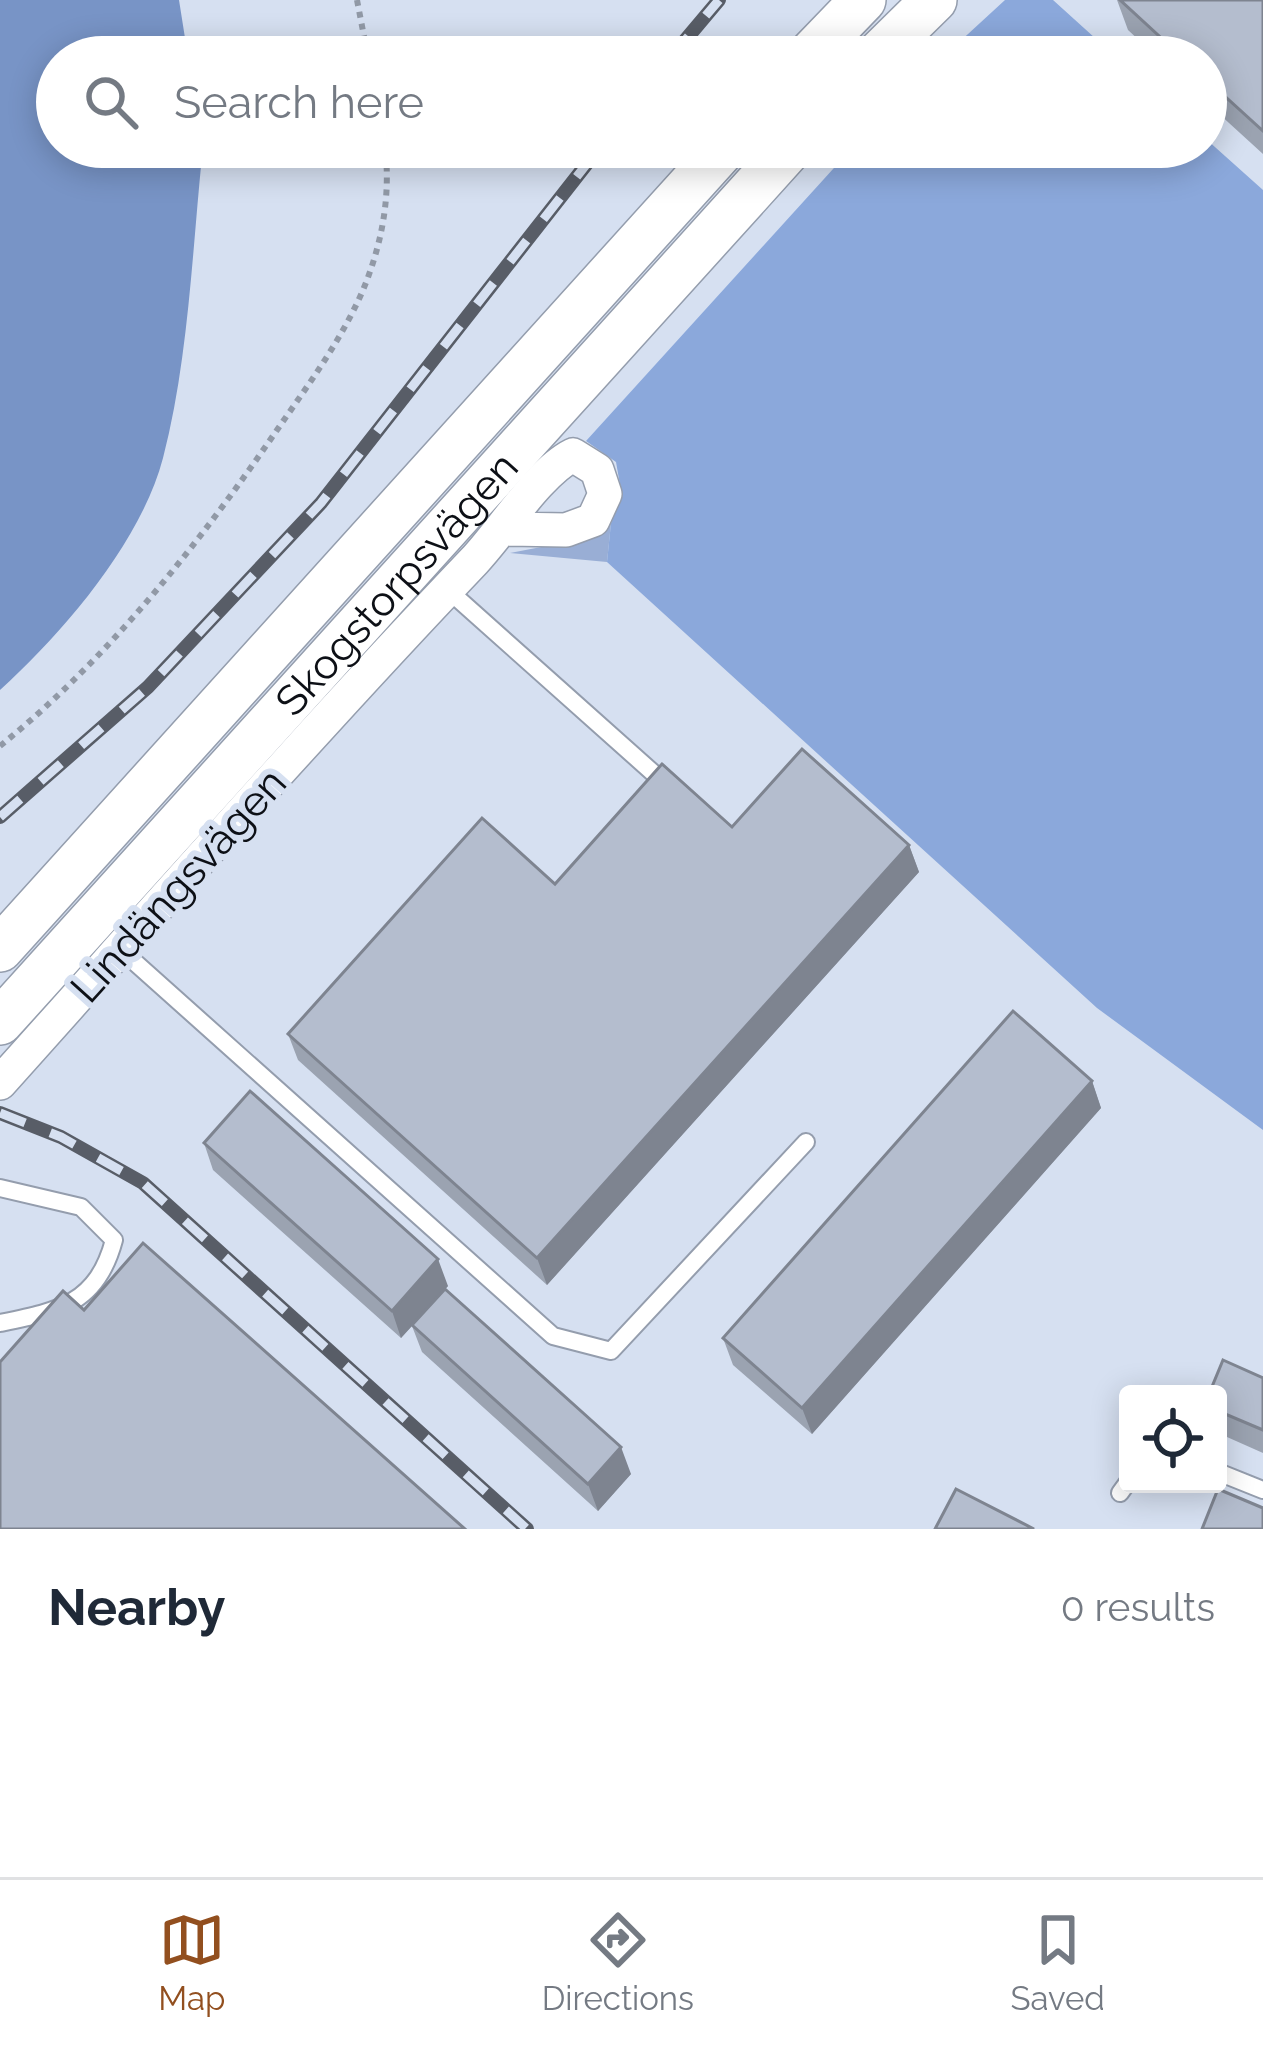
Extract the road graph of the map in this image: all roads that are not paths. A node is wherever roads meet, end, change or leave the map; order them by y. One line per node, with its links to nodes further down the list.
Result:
1 (863, 0): 3 (main road)
2 (934, 0): 4 (main road)
3 (828, 36)
4 (897, 36)
5 (706, 168): 10 (main road, Skogstorpsvägen)
6 (772, 168): 12 (main road, Skogstorpsvägen)
7 (505, 529): 8 (street, Lindängsvägen)
8 (447, 589): 9 (lane); 11 (street, Lindängsvägen)
9 (660, 779)
10 (0, 949)
11 (121, 949): 13 (street, Lindängsvägen); 14 (lane)
12 (0, 1022)
13 (0, 1083)
14 (806, 1142)
15 (0, 1188): 16 (lane)
16 (0, 1323)
17 (1227, 1476): 18 (lane)
18 (1263, 1490)

